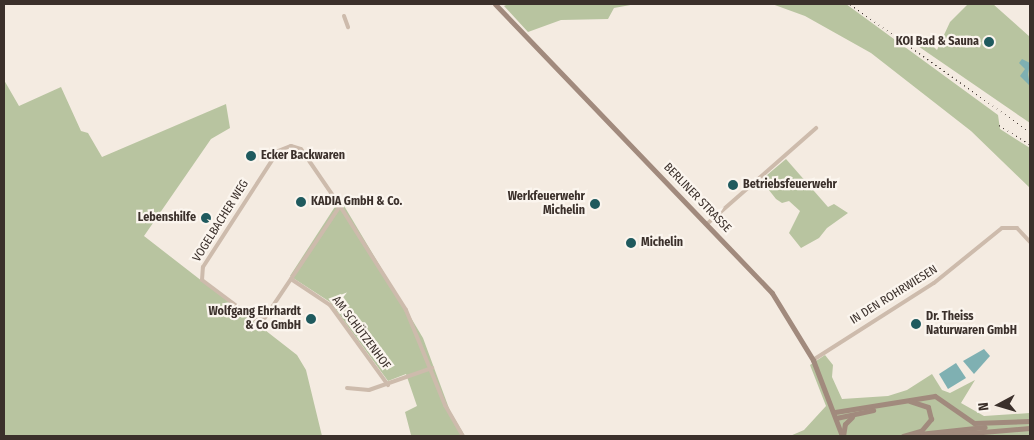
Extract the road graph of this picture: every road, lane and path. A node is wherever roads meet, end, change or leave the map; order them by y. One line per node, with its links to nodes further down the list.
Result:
1 (496, 4): 6 (main road, BERLINER STRASSE)
2 (344, 16): 3 (street)
3 (348, 27)
4 (816, 128): 6 (street)
5 (340, 206): 8 (street, VOGELBACHER WEG); 8 (street, VOGELBACHER WEG); 10 (street, VOGELBACHER WEG)
6 (708, 222): 9 (main road, BERLINER STRASSE)
7 (1030, 242): 9 (street, IN DEN ROHRWIESEN)
8 (292, 279): 11 (street, AM SCHÜTZENHOF)
9 (813, 360): 13 (main road, BERLINER STRASSE)
10 (432, 368): 11 (street, AM SCHÜTZENHOF); 19 (street, VOGELBACHER WEG)
11 (388, 385): 12 (street, AM SCHÜTZENHOF)
12 (347, 388)
13 (835, 412): 15 (main road, BERLINER STRASSE); 16 (main road)
14 (854, 415): 15 (main road); 20 (main road); 22 (main road)
15 (836, 418): 20 (main road, BERLINER STRASSE)
16 (1030, 422): 22 (main road)
17 (1030, 428): 18 (main road)
18 (965, 434): 23 (main road); 24 (main road)
19 (463, 436)
20 (842, 436)
21 (899, 436): 22 (main road)
22 (903, 436)
23 (936, 436)
24 (954, 436)

